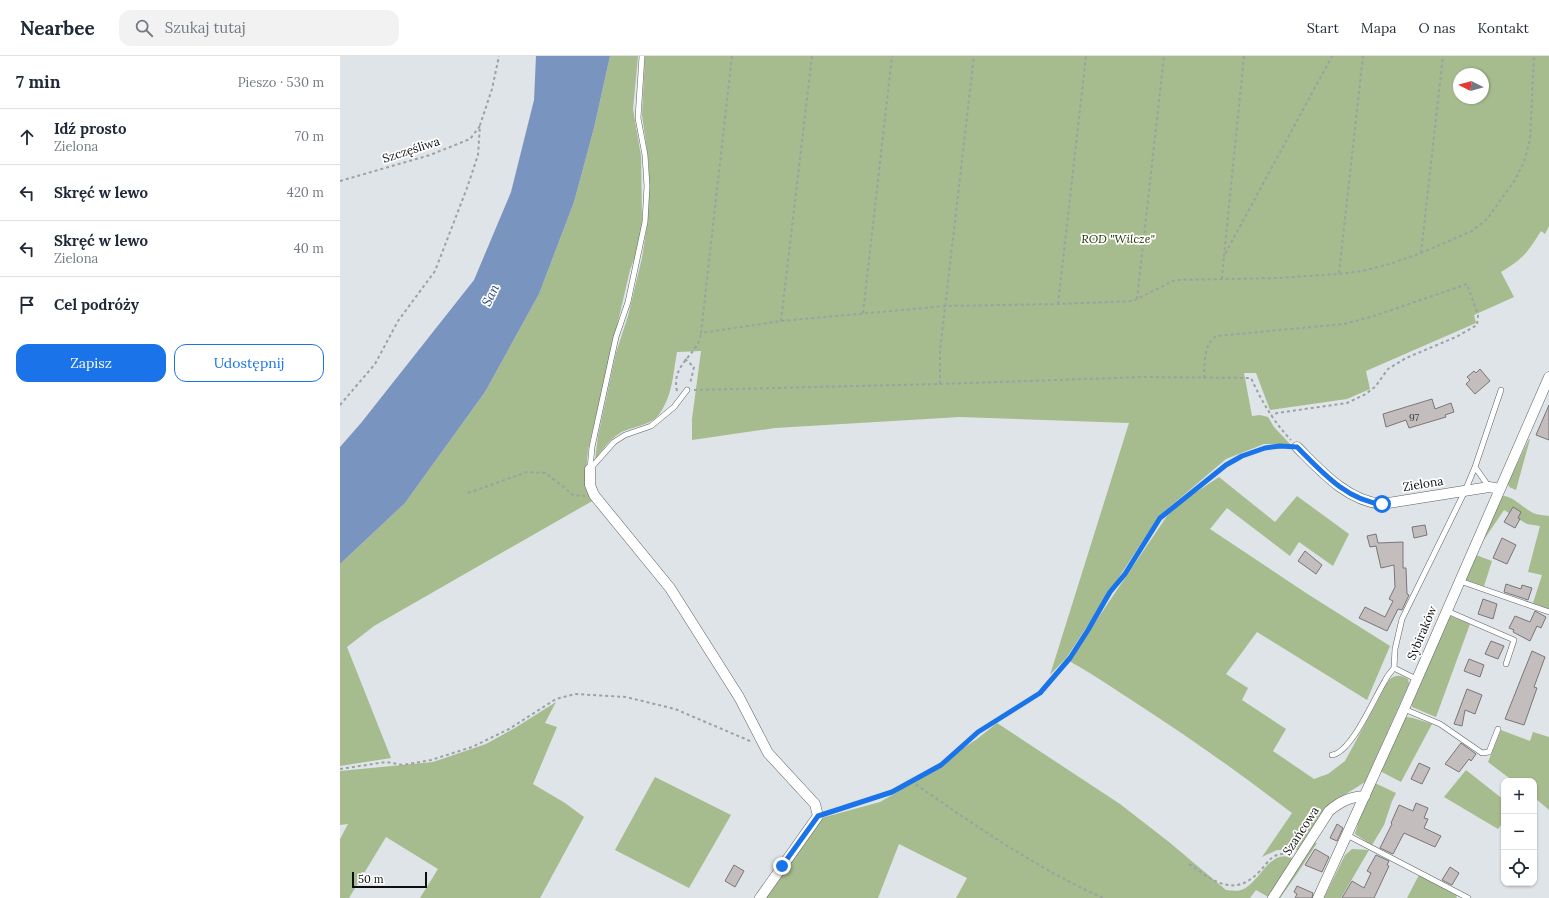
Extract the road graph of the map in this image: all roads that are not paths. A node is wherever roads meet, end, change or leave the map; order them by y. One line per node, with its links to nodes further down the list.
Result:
1 (642, 56): 7 (lane)
2 (1549, 377): 9 (street, Sybiraków)
3 (687, 390): 7 (lane)
4 (1501, 390): 6 (lane)
5 (1297, 447): 10 (street, Zielona)
6 (1475, 466): 8 (lane); 10 (lane)
7 (590, 469): 22 (street)
8 (1489, 487): 9 (street, Zielona); 10 (street, Zielona)
9 (1500, 489): 11 (street, Sybiraków)
10 (1465, 491): 15 (lane)
11 (1459, 581): 12 (street, Sybiraków); 13 (lane)
12 (1446, 610): 14 (lane); 16 (street, Sybiraków)
13 (1549, 612)
14 (1506, 664)
15 (1394, 668): 16 (lane); 19 (lane)
16 (1416, 679): 17 (street, Sybiraków)
17 (1404, 709): 18 (lane); 20 (street, Sybiraków)
18 (1498, 729)
19 (1332, 755)
20 (1365, 796): 21 (street, Sybiraków); 23 (street, Szańcowa)
21 (1347, 835): 24 (street, Sybiraków); 25 (lane)
22 (760, 898)
23 (1273, 898)
24 (1318, 898)
25 (1468, 898)

